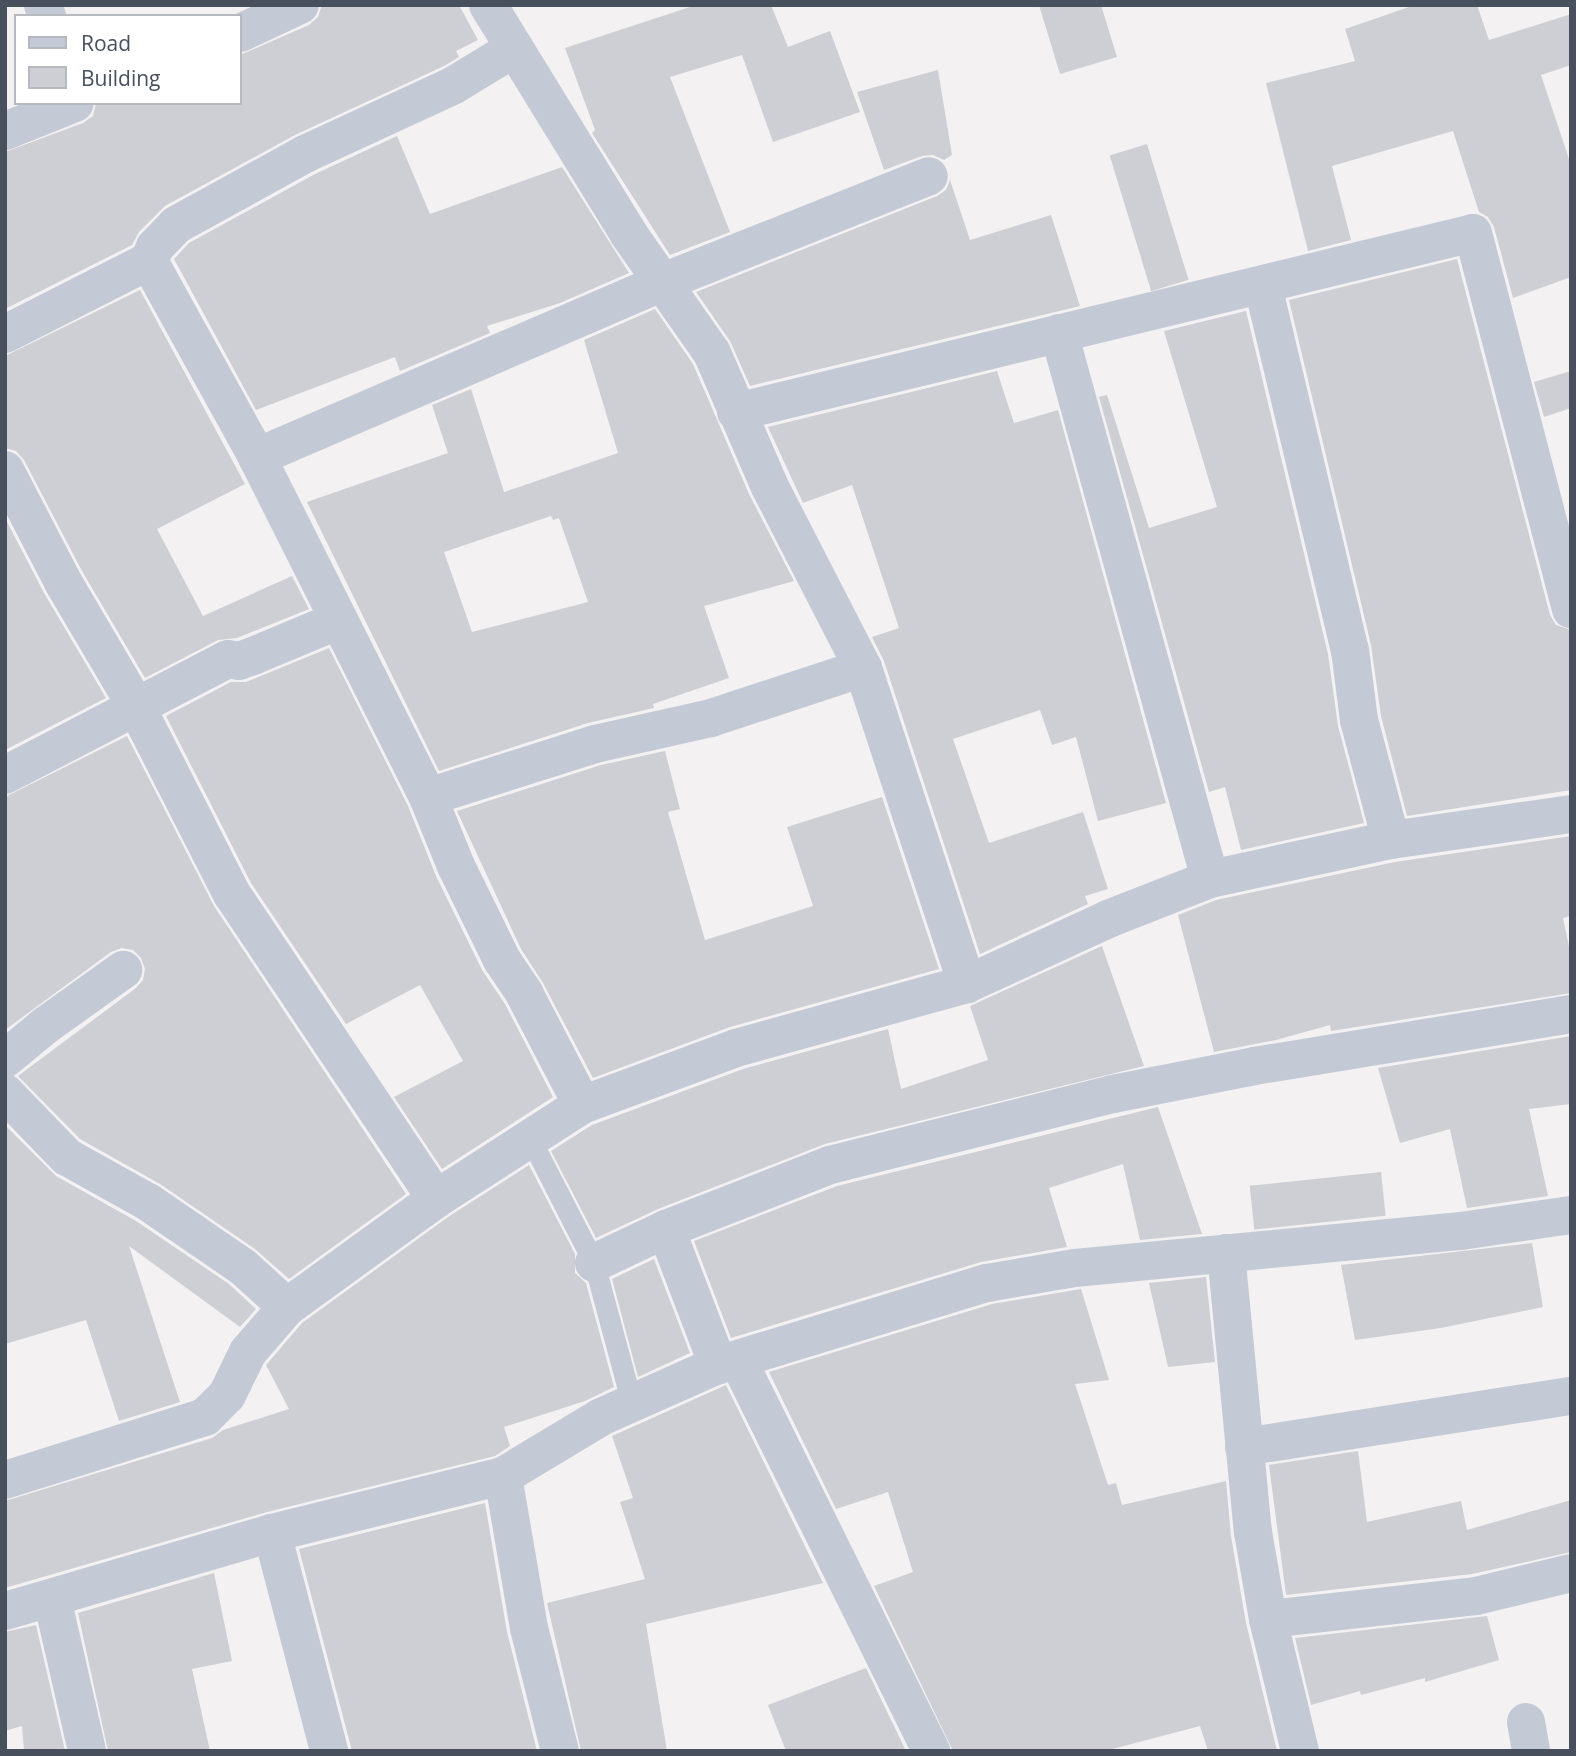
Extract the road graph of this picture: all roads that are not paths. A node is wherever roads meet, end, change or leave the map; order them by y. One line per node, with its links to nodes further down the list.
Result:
1 (300, 5): 3 (street)
2 (488, 5): 4 (street)
3 (242, 32)
4 (515, 48): 8 (street); 9 (street)
5 (70, 105): 6 (street)
6 (5, 131)
7 (929, 176): 9 (street)
8 (149, 261): 12 (street); 14 (street)
9 (663, 282): 13 (street); 14 (street)
10 (1263, 286): 11 (street); 16 (street); 23 (street)
11 (1059, 333): 13 (street); 24 (street)
12 (5, 334)
13 (736, 412): 18 (street)
14 (257, 457): 17 (street)
15 (5, 470): 19 (street)
16 (1571, 609)
17 (339, 620): 19 (street); 21 (street)
18 (863, 668): 21 (street); 26 (street)
19 (135, 704): 20 (street); 32 (street)
20 (5, 775)
21 (429, 797): 30 (street)
22 (1571, 814): 23 (street)
23 (1391, 840): 24 (street)
24 (1210, 879): 26 (street)
25 (123, 970): 28 (street)
26 (967, 984): 30 (street)
27 (1571, 1014): 34 (street)
28 (5, 1059)
29 (5, 1093): 37 (street)
30 (582, 1105): 31 (street)
31 (530, 1138): 32 (street); 36 (lane)
32 (436, 1199): 37 (street)
33 (1571, 1215): 35 (street)
34 (666, 1229): 36 (street); 38 (street)
35 (1226, 1253): 38 (street); 41 (street)
36 (594, 1263): 40 (lane)
37 (288, 1307): 43 (street)
38 (728, 1363): 40 (street); 52 (street)
39 (1571, 1396): 41 (street)
40 (632, 1404): 42 (street)
41 (1244, 1447): 48 (street)
42 (503, 1476): 44 (street); 51 (street)
43 (5, 1480)
44 (272, 1533): 46 (street); 50 (street)
45 (1571, 1573): 48 (street)
46 (52, 1598): 47 (street); 49 (street)
47 (5, 1611)
48 (1268, 1619): 53 (street)
49 (88, 1751)
50 (329, 1751)
51 (559, 1751)
52 (931, 1751)
53 (1300, 1751)

